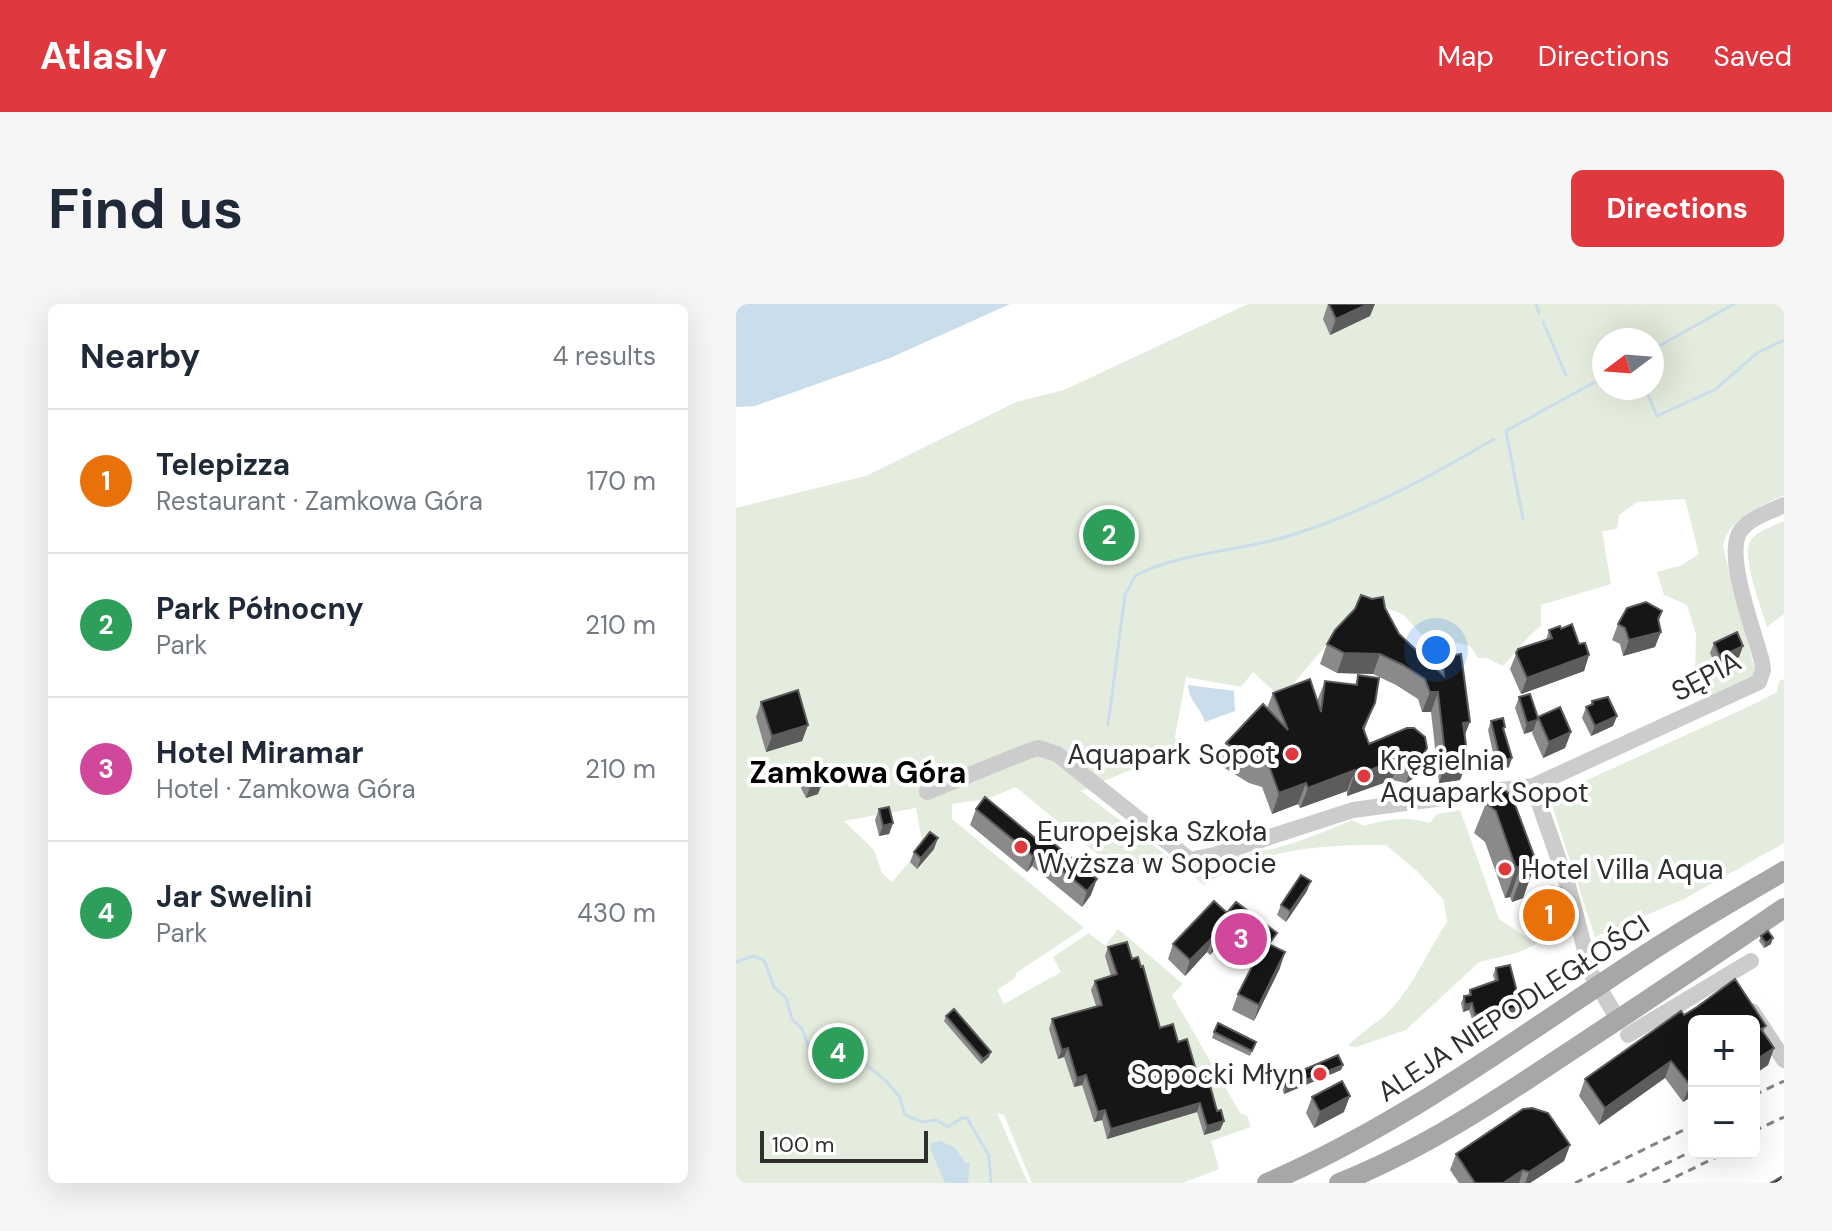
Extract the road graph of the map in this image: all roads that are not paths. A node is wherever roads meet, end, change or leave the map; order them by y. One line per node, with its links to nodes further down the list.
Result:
1 (1784, 505): 2 (street, SĘPIA)
2 (1533, 786): 3 (street); 9 (street)
3 (927, 792)
4 (1784, 871): 6 (main road, ALEJA NIEPODLEGŁOŚCI)
5 (1784, 908): 7 (main road)
6 (1718, 909): 7 (main road); 9 (main road, ALEJA NIEPODLEGŁOŚCI)
7 (1737, 940): 11 (main road)
8 (1751, 961): 10 (street)
9 (1597, 987): 11 (street); 13 (main road, ALEJA NIEPODLEGŁOŚCI)
10 (1736, 987): 11 (street); 12 (street)
11 (1623, 1028): 14 (main road)
12 (1784, 1060)
13 (1267, 1183)
14 (1339, 1183)

